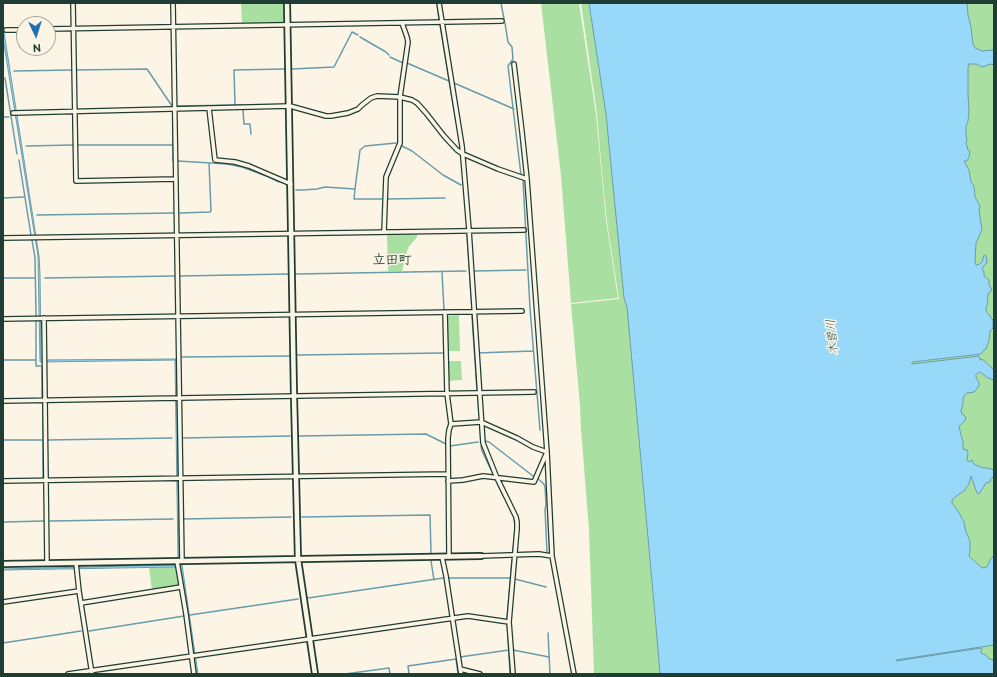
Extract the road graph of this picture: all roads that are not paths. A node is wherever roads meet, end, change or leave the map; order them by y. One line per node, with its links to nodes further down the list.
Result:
1 (73, 3): 10 (street)
2 (173, 3): 9 (street)
3 (287, 3): 8 (street)
4 (440, 3): 6 (street)
5 (502, 21): 6 (street)
6 (443, 22): 7 (street); 21 (street)
7 (402, 23): 8 (street); 15 (street)
8 (288, 25): 9 (street); 16 (street)
9 (173, 27): 10 (street); 18 (street)
10 (73, 28): 11 (street); 19 (street)
11 (56, 29)
12 (6, 30): 13 (street)
13 (16, 30)
14 (514, 64): 23 (street)
15 (400, 97): 16 (street); 21 (street); 27 (street)
16 (290, 106): 17 (street); 24 (street)
17 (209, 108): 18 (street); 24 (street)
18 (175, 109): 19 (street); 22 (street)
19 (74, 111): 20 (street); 22 (street)
20 (13, 113)
21 (463, 154): 23 (street); 25 (street)
22 (176, 179): 29 (street)
23 (527, 179): 47 (street)
24 (291, 184): 28 (street)
25 (469, 230): 26 (street); 27 (street); 33 (street)
26 (524, 230)
27 (384, 232): 28 (street)
28 (292, 233): 29 (street); 34 (street)
29 (177, 236): 30 (street); 35 (street)
30 (3, 238)
31 (522, 311): 33 (street)
32 (445, 312): 33 (street); 34 (street); 39 (street)
33 (474, 312): 40 (street)
34 (293, 314): 35 (street); 41 (street)
35 (178, 316): 36 (street); 42 (street)
36 (42, 318): 37 (street); 44 (street)
37 (3, 319)
38 (534, 392): 40 (street)
39 (447, 393): 40 (street); 41 (street); 46 (street)
40 (479, 393): 45 (street)
41 (294, 396): 42 (street); 49 (street)
42 (177, 398): 44 (street); 50 (street)
43 (3, 400): 44 (street)
44 (45, 400): 53 (street)
45 (481, 422): 46 (street); 47 (street); 51 (street)
46 (451, 424): 48 (street)
47 (547, 452): 51 (street); 57 (street)
48 (448, 474): 49 (street); 54 (street)
49 (296, 477): 50 (street); 60 (street)
50 (179, 478): 53 (street); 61 (street)
51 (497, 478): 54 (street); 55 (street)
52 (3, 481): 53 (street)
53 (46, 481): 62 (street)
54 (448, 481): 59 (street)
55 (515, 555): 56 (street); 57 (street); 70 (street)
56 (481, 556): 59 (street)
57 (552, 556): 80 (street)
58 (442, 557): 59 (street); 60 (street); 69 (street)
59 (449, 557)
60 (298, 559): 61 (street); 71 (street)
61 (179, 561): 64 (street); 65 (street)
62 (47, 563): 63 (street); 64 (street)
63 (3, 564)
64 (76, 566): 66 (street)
65 (181, 588): 68 (street); 72 (street)
66 (79, 591): 67 (street); 68 (street)
67 (3, 602)
68 (81, 603): 73 (street)
69 (452, 618): 70 (street); 71 (street); 74 (street)
70 (508, 622): 79 (street)
71 (310, 639): 72 (street); 77 (street)
72 (194, 655): 73 (street); 76 (street)
73 (92, 672): 75 (street)
74 (460, 672): 78 (street)
75 (68, 674)
76 (194, 674)
77 (315, 674)
78 (480, 674)
79 (513, 674)
80 (574, 674)

